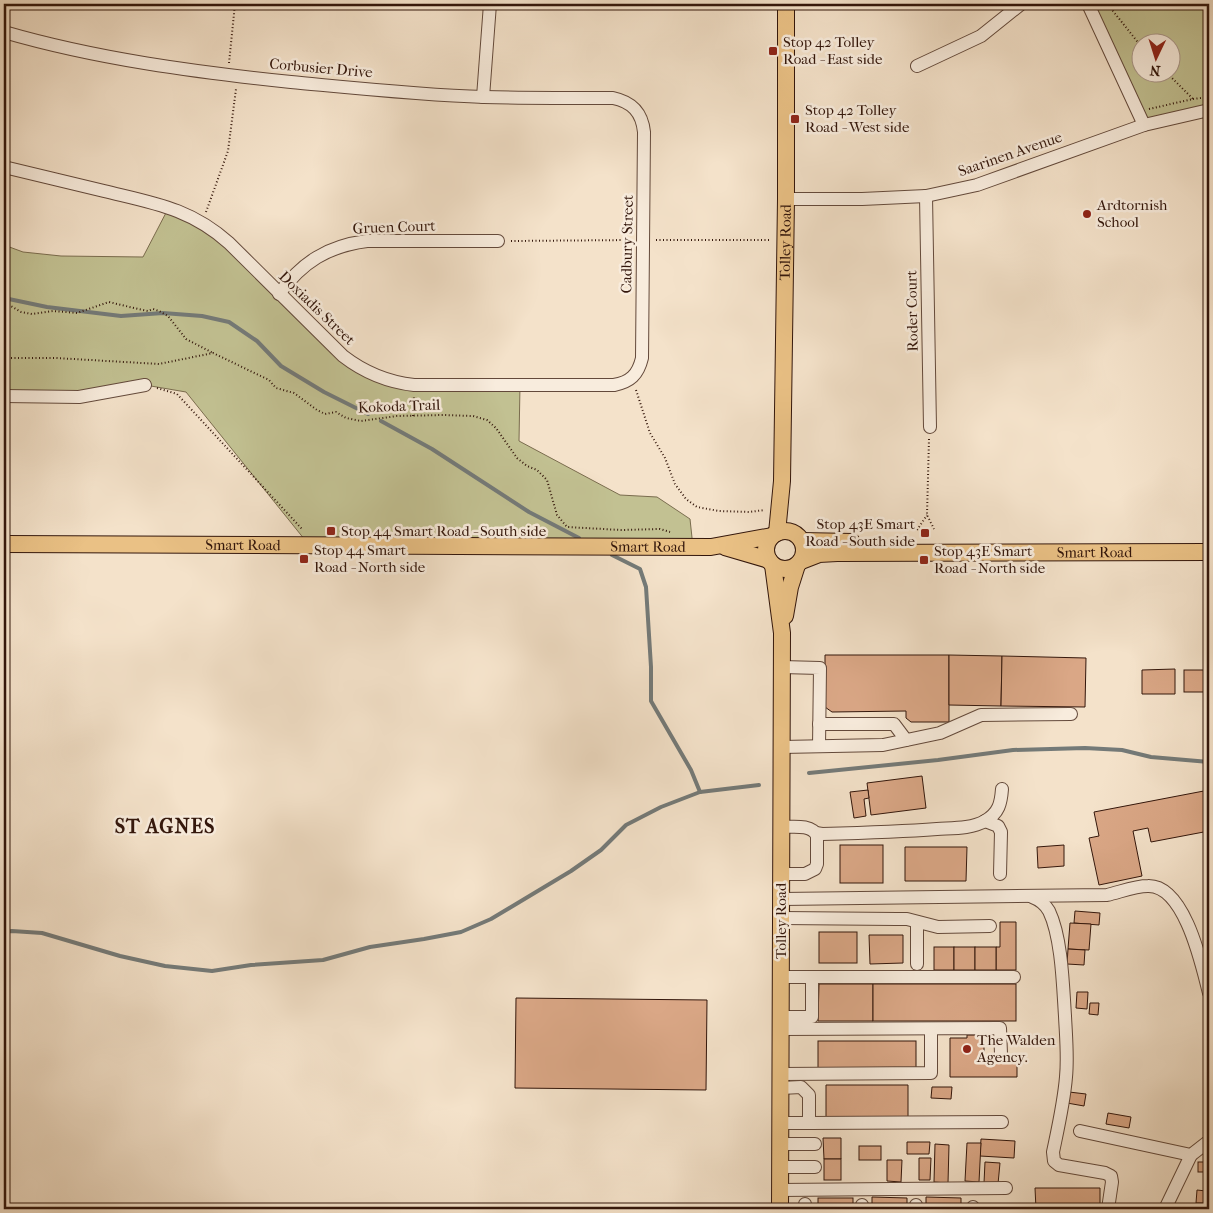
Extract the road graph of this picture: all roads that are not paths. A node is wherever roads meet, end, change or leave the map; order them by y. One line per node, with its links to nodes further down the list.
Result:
1 (490, 4): 7 (street)
2 (786, 4): 13 (main road, Tolley Road)
3 (1021, 4): 6 (street)
4 (1088, 4): 10 (street)
5 (4, 32): 7 (street, Corbusier Drive)
6 (916, 66)
7 (483, 97): 8 (street, Corbusier Drive)
8 (636, 109): 16 (street, Cadbury Street)
9 (1209, 110): 10 (street, Saarinen Avenue)
10 (1144, 125): 12 (street, Saarinen Avenue)
11 (4, 167): 15 (street, Doxiadis Street)
12 (926, 196): 13 (street, Saarinen Avenue); 19 (street, Roder Court)
13 (786, 199): 20 (main road, Tolley Road)
14 (498, 241): 15 (street, Gruen Court)
15 (280, 294): 16 (street, Doxiadis Street)
16 (632, 378)
17 (145, 385): 18 (street)
18 (4, 396)
19 (930, 426)
20 (786, 536): 22 (main road, Smart Road); 23 (main road, Smart Road); 25 (main road); 26 (main road)
21 (4, 544): 23 (main road, Smart Road)
22 (1209, 544)
23 (721, 546): 25 (main road, Smart Road)
24 (1209, 552): 26 (main road, Smart Road)
25 (771, 562): 26 (main road); 27 (main road, Tolley Road)
26 (799, 563): 27 (main road, Tolley Road)
27 (782, 633): 28 (main road, Tolley Road)
28 (782, 667): 30 (street); 33 (main road, Tolley Road)
29 (1071, 714): 31 (street)
30 (820, 724): 31 (street); 32 (street)
31 (906, 740): 32 (street)
32 (819, 746): 33 (street)
33 (782, 747): 36 (main road, Tolley Road)
34 (1002, 789): 35 (street)
35 (985, 821): 37 (street); 39 (street)
36 (782, 827): 37 (street); 38 (main road, Tolley Road)
37 (816, 833): 38 (street)
38 (782, 874): 41 (main road, Tolley Road)
39 (1000, 874)
40 (1032, 897): 41 (street); 49 (street); 67 (street)
41 (782, 899): 42 (main road, Tolley Road)
42 (782, 918): 43 (street); 46 (main road, Tolley Road)
43 (917, 922): 44 (street); 45 (street)
44 (990, 926)
45 (917, 964)
46 (781, 977): 47 (street); 50 (main road, Tolley Road)
47 (812, 977): 48 (street); 50 (street)
48 (1014, 977)
49 (1209, 994)
50 (781, 1023): 51 (street); 53 (main road, Tolley Road)
51 (931, 1029): 52 (street); 53 (street)
52 (1001, 1054)
53 (781, 1081): 55 (main road, Tolley Road); 56 (street)
54 (1002, 1122): 56 (street)
55 (780, 1123): 56 (street); 59 (main road, Tolley Road)
56 (809, 1123)
57 (1080, 1131): 61 (street)
58 (1209, 1141): 61 (street)
59 (780, 1144): 60 (street); 62 (main road, Tolley Road)
60 (815, 1144)
61 (1191, 1155): 68 (street)
62 (780, 1167): 63 (street); 65 (main road, Tolley Road)
63 (815, 1167)
64 (1006, 1188): 65 (street)
65 (780, 1190): 66 (main road, Tolley Road)
66 (780, 1209)
67 (1108, 1209)
68 (1165, 1209)

